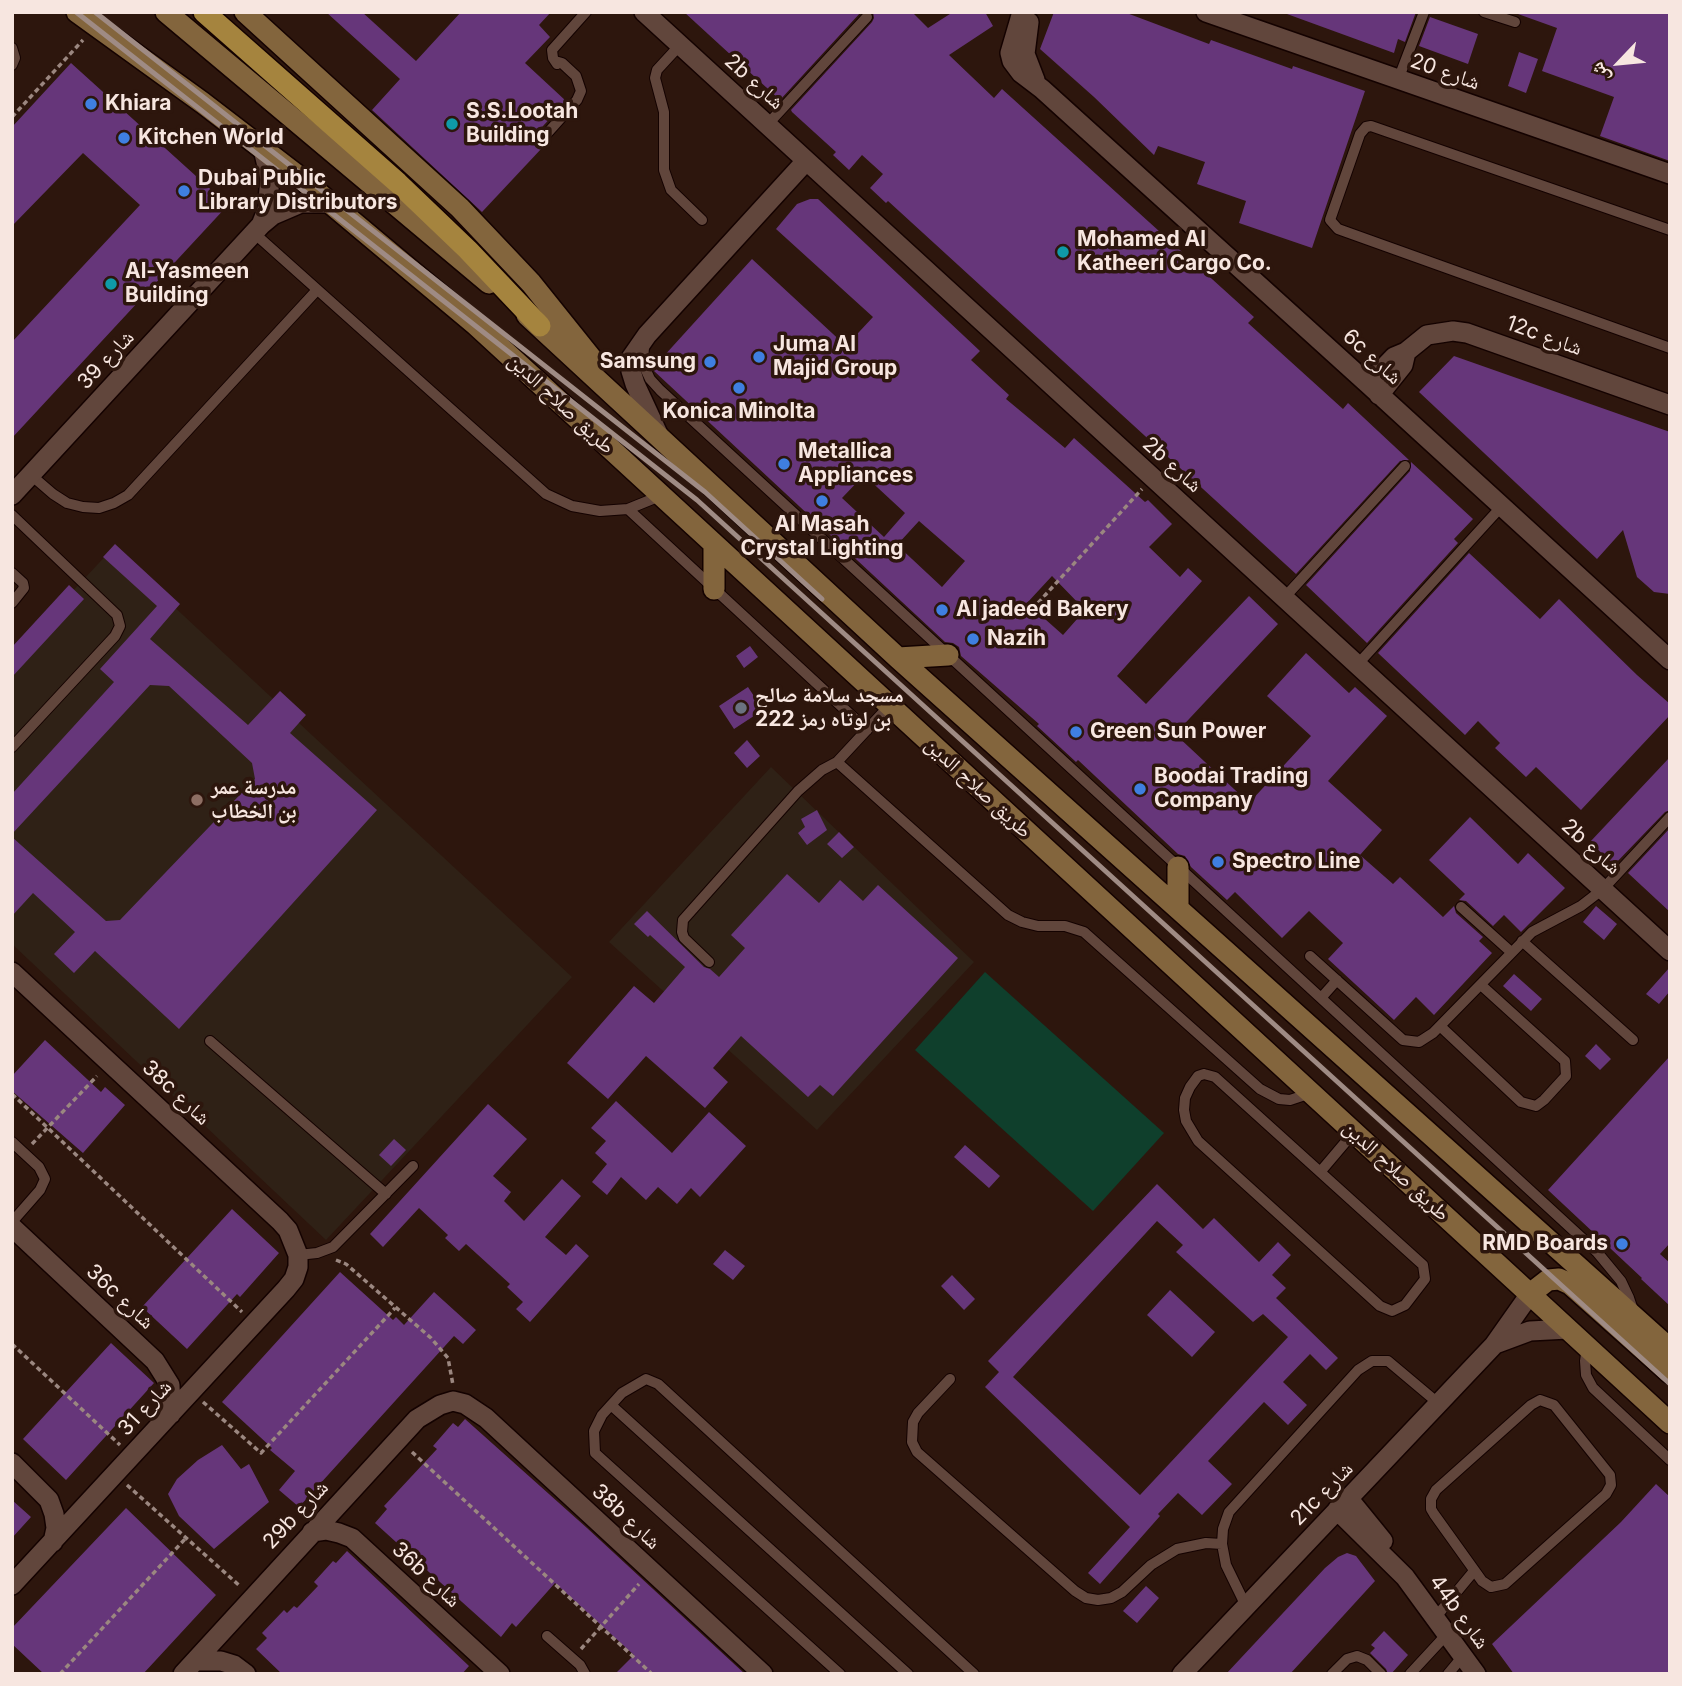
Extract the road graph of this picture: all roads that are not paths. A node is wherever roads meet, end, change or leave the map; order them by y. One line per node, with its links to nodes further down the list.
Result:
1 (77, 12): 21 (main road, طريق صلاح الدين)
2 (166, 12): 29 (main road, طريق صلاح الدين)
3 (204, 12): 29 (main road)
4 (245, 12): 34 (main road)
5 (586, 12): 20 (lane)
6 (644, 12): 14 (street, 2b شارع)
7 (1022, 12): 18 (street, 6c شارع)
8 (1031, 12): 18 (street, 6c شارع)
9 (1206, 12): 17 (street, شارع 20)
10 (1424, 12): 17 (lane)
11 (1484, 12): 13 (lane)
12 (867, 18): 19 (lane)
13 (1515, 22)
14 (680, 45): 19 (street, 2b شارع); 25 (lane)
15 (12, 48): 16 (lane)
16 (12, 65)
17 (1398, 80): 23 (street, شارع 20)
18 (1042, 89): 32 (street, 6c شارع)
19 (767, 125): 22 (street, 2b شارع)
20 (543, 138)
21 (263, 149): 24 (main road, طريق صلاح الدين); 26 (street, شارع 39)
22 (806, 161): 30 (street); 46 (street, 2b شارع)
23 (1670, 174)
24 (331, 203): 26 (street, شارع 39); 39 (main road, طريق صلاح الدين)
25 (702, 220)
26 (258, 229): 28 (lane); 37 (street, شارع 39)
27 (1670, 230): 31 (lane)
28 (317, 290): 37 (lane); 41 (lane)
29 (540, 326): 34 (main road, طريق صلاح الدين)
30 (647, 335): 35 (street); 48 (lane)
31 (1670, 348)
32 (1373, 389): 33 (street, 12c شارع); 40 (street, 6c شارع)
33 (1670, 405)
34 (626, 406): 35 (main road, طريق صلاح الدين)
35 (659, 437): 49 (main road, طريق صلاح الدين)
36 (1405, 466): 46 (lane)
37 (31, 475): 38 (street, شارع 39)
38 (12, 495)
39 (660, 496): 41 (lane); 43 (main road, طريق صلاح الدين)
40 (1502, 507): 50 (street, 6c شارع); 51 (lane)
41 (628, 509): 45 (lane)
42 (12, 515): 54 (lane)
43 (714, 545): 45 (main road); 52 (main road, طريق صلاح الدين)
44 (12, 573): 47 (lane)
45 (714, 589): 53 (lane)
46 (1284, 597): 51 (street, 2b شارع)
47 (12, 604)
48 (948, 655): 49 (main road); 57 (lane)
49 (898, 658): 60 (main road, طريق صلاح الدين)
50 (1670, 660)
51 (1357, 664): 58 (street, 2b شارع)
52 (889, 706): 53 (lane); 73 (main road, طريق صلاح الدين)
53 (867, 730): 55 (lane)
54 (12, 747)
55 (837, 762): 65 (lane); 73 (lane)
56 (1670, 817): 58 (lane)
57 (1178, 867): 60 (main road); 69 (lane)
58 (1603, 889): 61 (lane); 62 (street, 2b شارع)
59 (1461, 906): 63 (lane)
60 (1178, 908): 82 (main road, طريق صلاح الدين)
61 (1522, 941): 63 (lane); 71 (lane)
62 (1667, 942)
63 (1511, 953): 68 (lane)
64 (1310, 956): 67 (lane)
65 (709, 962)
66 (12, 972): 80 (street, 38c شارع)
67 (1337, 980): 69 (lane); 70 (lane)
68 (1481, 985): 70 (lane); 70 (lane)
69 (1321, 998): 82 (lane)
70 (1440, 1026)
71 (1633, 1040)
72 (210, 1041): 78 (lane)
73 (1311, 1093): 74 (main road, طريق صلاح الدين)
74 (1354, 1132): 77 (lane); 81 (main road, طريق صلاح الدين)
75 (12, 1142): 79 (lane)
76 (413, 1166): 78 (lane)
77 (1321, 1171): 77 (lane)
78 (386, 1194): 80 (lane)
79 (12, 1224): 92 (street, 36c شارع)
80 (298, 1255): 92 (street, شارع 31)
81 (1530, 1294): 83 (main road, طريق صلاح الدين); 84 (street, 21c شارع); 87 (main road)
82 (1634, 1317): 86 (main road, طريق صلاح الدين)
83 (1568, 1329): 84 (street, 21c شارع); 85 (main road, طريق صلاح الدين)
84 (1494, 1345): 90 (street, 21c شارع)
85 (1587, 1347): 93 (main road, طريق صلاح الدين); 94 (lane)
86 (1670, 1349)
87 (1670, 1373)
88 (950, 1379): 99 (lane)
89 (453, 1401): 97 (street, 29b شارع); 111 (street, 38b شارع)
90 (1438, 1404): 96 (street, 21c شارع); 99 (lane)
91 (611, 1405): 112 (lane); 113 (lane); 114 (lane)
92 (171, 1414): 98 (street, شارع 31)
93 (1670, 1423)
94 (1670, 1460)
95 (12, 1463): 98 (street)
96 (1343, 1504): 102 (street, 21c شارع); 103 (street, 44b شارع)
97 (312, 1532): 107 (street, 29b شارع); 109 (street, 36b شارع)
98 (53, 1542): 101 (street, شارع 31)
99 (1222, 1544): 102 (lane)
100 (1474, 1571): 100 (lane); 103 (lane)
101 (12, 1585)
102 (1246, 1606): 115 (street, 21c شارع)
103 (1435, 1618): 104 (street, 44b شارع)
104 (1447, 1634): 106 (street, 44b شارع); 118 (lane)
105 (547, 1636): 110 (lane)
106 (1463, 1656): 119 (lane); 120 (street, 44b شارع)
107 (189, 1667): 108 (street)
108 (246, 1674)
109 (499, 1674)
110 (585, 1674)
111 (763, 1674)
112 (840, 1674)
113 (908, 1674)
114 (974, 1674)
115 (1182, 1674)
116 (1332, 1674): 117 (lane)
117 (1381, 1674)
118 (1410, 1674)
119 (1448, 1674)
120 (1476, 1674)

